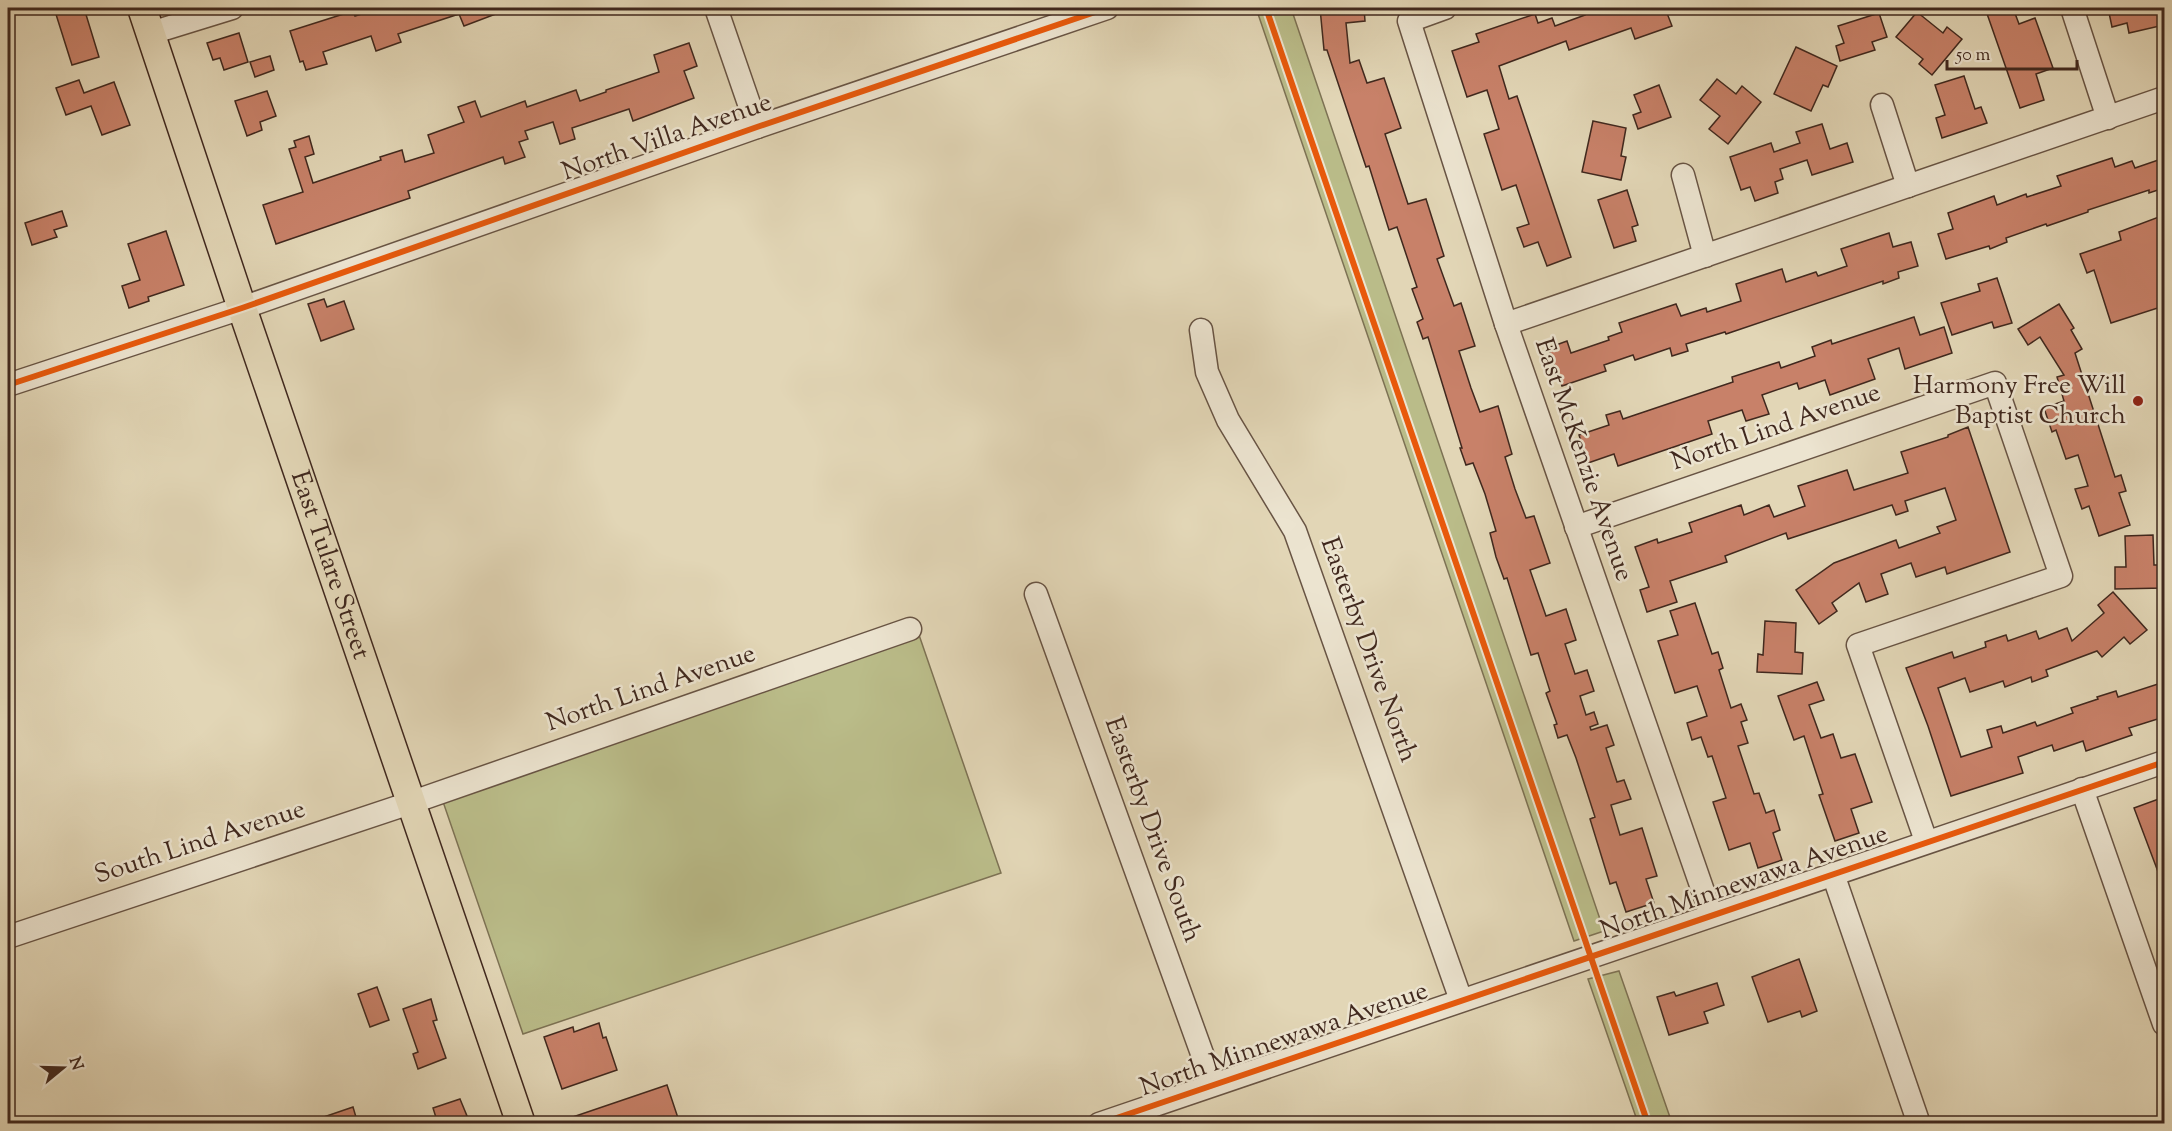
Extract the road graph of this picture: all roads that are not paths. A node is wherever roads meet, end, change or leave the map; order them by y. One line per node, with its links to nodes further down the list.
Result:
1 (232, 8): 6 (street)
2 (716, 8): 10 (street)
3 (1107, 8): 10 (street, North Villa Avenue)
4 (1445, 8): 15 (street, East McKenzie Avenue)
5 (2072, 8): 9 (street)
6 (146, 20): 14 (main road, East Tulare Street)
7 (2164, 98): 9 (street)
8 (1882, 105): 12 (street)
9 (2108, 118): 12 (street)
10 (757, 127): 14 (street, North Villa Avenue)
11 (1683, 175): 13 (street)
12 (1908, 186): 13 (street)
13 (1705, 256): 15 (street)
14 (242, 308): 17 (street, North Villa Avenue); 23 (main road, East Tulare Street)
15 (1506, 324): 18 (street, East McKenzie Avenue)
16 (1201, 330): 28 (street, Easterby Drive North)
17 (8, 385)
18 (1576, 527): 24 (street, North Lind Avenue); 26 (street, East McKenzie Avenue)
19 (1036, 594): 30 (street, Easterby Drive South)
20 (910, 629): 23 (street, North Lind Avenue)
21 (2164, 762): 22 (street, North Minnewawa Avenue)
22 (2082, 789): 24 (street, North Minnewawa Avenue); 29 (street)
23 (410, 803): 27 (street, South Lind Avenue); 31 (main road, East Tulare Street)
24 (1926, 841): 25 (street, North Minnewawa Avenue)
25 (1833, 873): 26 (street, North Minnewawa Avenue); 33 (street)
26 (1711, 914): 28 (street, North Minnewawa Avenue)
27 (8, 937)
28 (1461, 1000): 30 (street, North Minnewawa Avenue)
29 (2164, 1024)
30 (1214, 1084): 32 (street, North Minnewawa Avenue)
31 (521, 1124)
32 (1098, 1124)
33 (1919, 1124)

